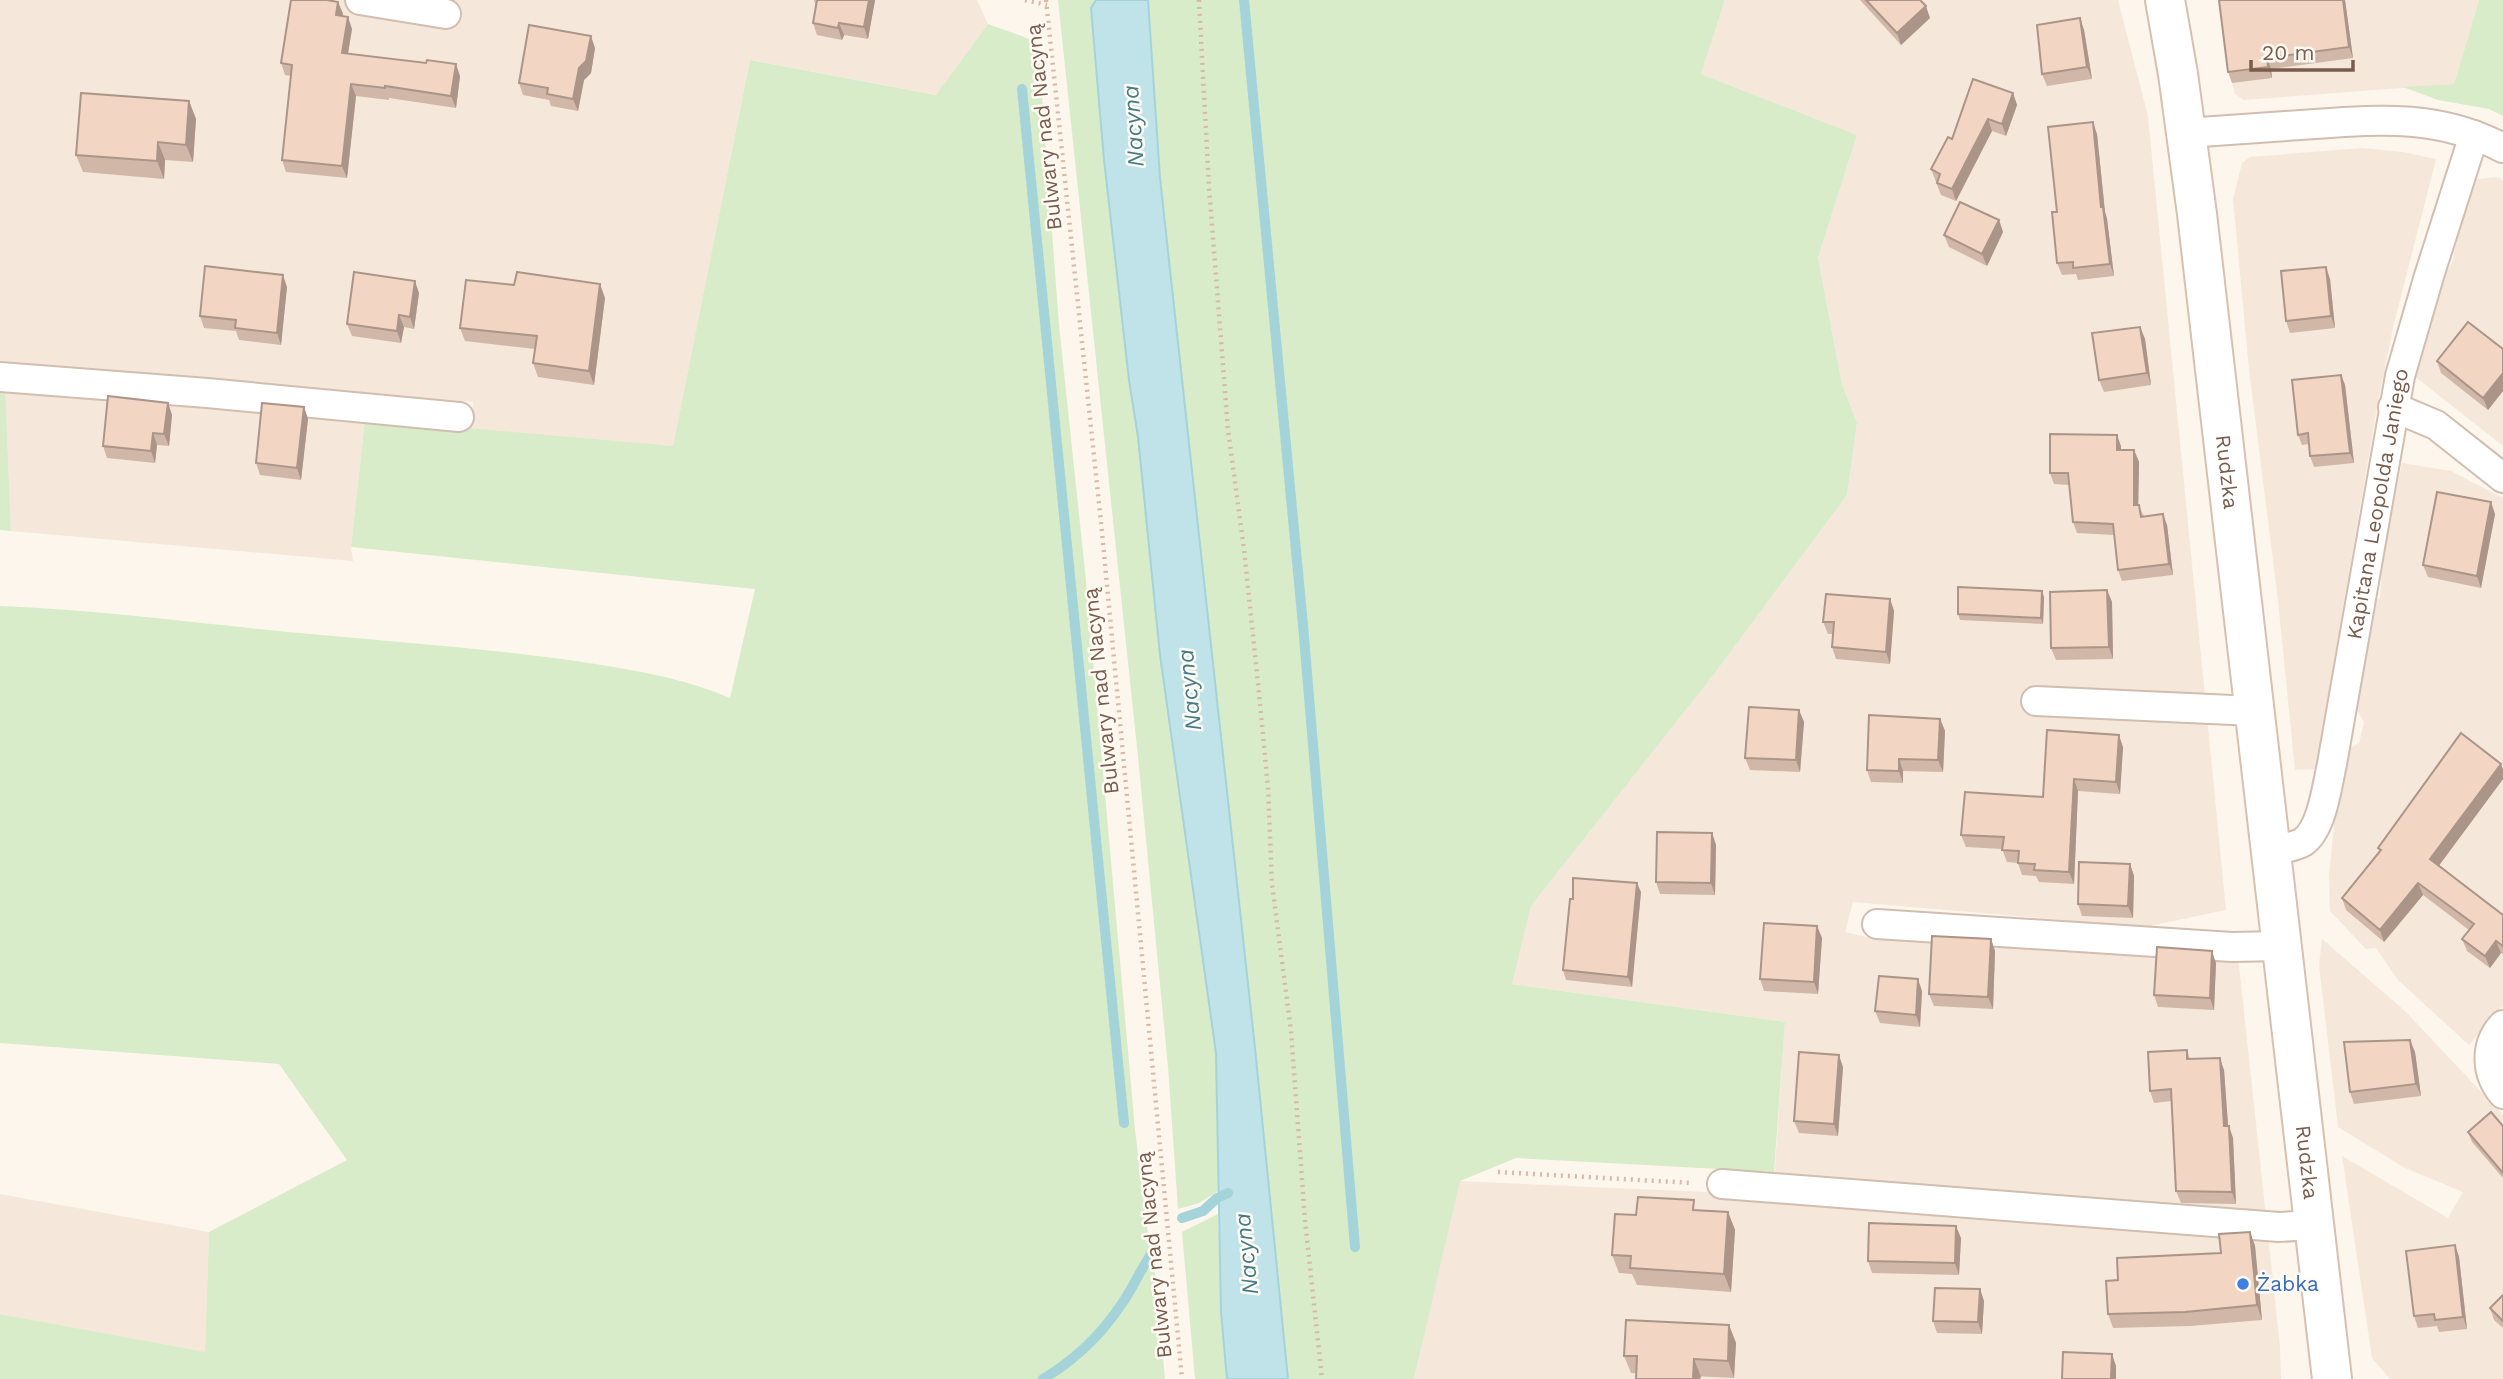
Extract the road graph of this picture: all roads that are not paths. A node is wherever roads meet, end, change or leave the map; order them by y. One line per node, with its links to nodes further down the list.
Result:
1 (360, 0): 3 (street)
2 (2165, 0): 4 (main road, Rudzka)
3 (446, 14)
4 (2186, 133): 5 (street); 12 (main road, Rudzka)
5 (2474, 135): 6 (street); 8 (street, Kapitana Leopolda Janiego)
6 (2503, 148)
7 (0, 377): 9 (street)
8 (2393, 407): 10 (street); 13 (street, Kapitana Leopolda Janiego)
9 (459, 417)
10 (2503, 478)
11 (2036, 701): 12 (street)
12 (2254, 711): 13 (main road, Rudzka)
13 (2270, 850): 15 (main road, Rudzka)
14 (1877, 924): 15 (street)
15 (2282, 946): 19 (main road, Rudzka)
16 (2503, 1025): 17 (street)
17 (2503, 1094)
18 (1722, 1184): 19 (street)
19 (2314, 1225): 20 (main road, Rudzka)
20 (2332, 1379)

